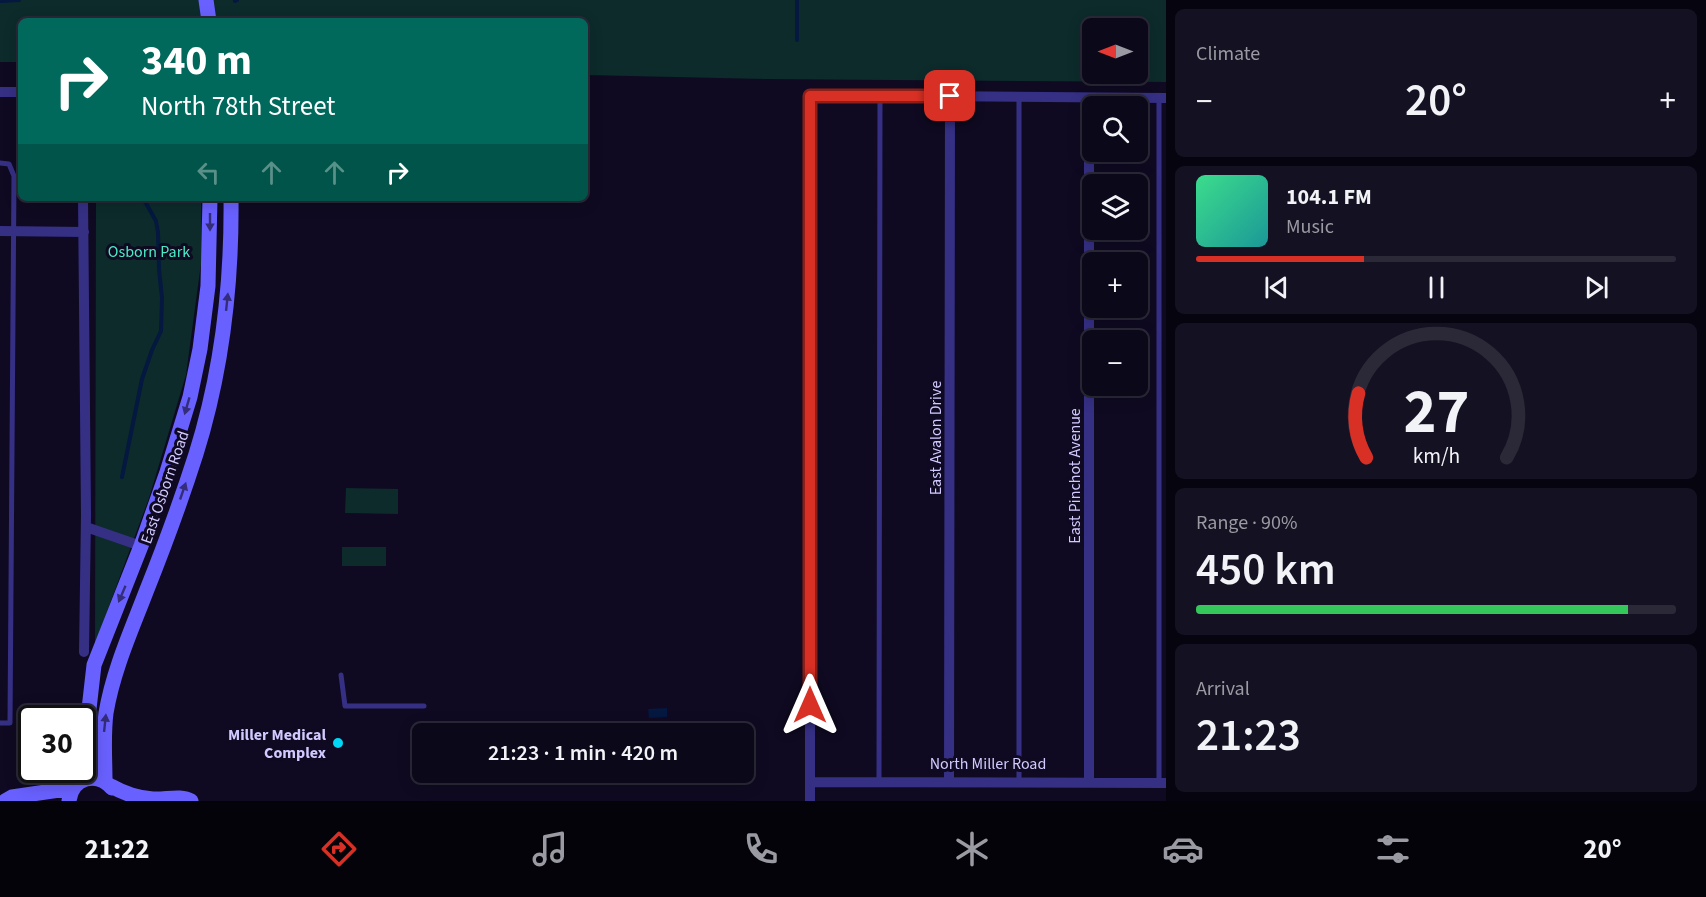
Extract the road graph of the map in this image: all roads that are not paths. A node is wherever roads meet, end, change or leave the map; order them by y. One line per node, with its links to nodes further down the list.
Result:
1 (206, 0): 2 (main road)
2 (209, 18)
3 (0, 92): 4 (street)
4 (18, 92)
5 (880, 96): 6 (street); 24 (lane); 26 (street)
6 (950, 96): 7 (street); 25 (street, East Avalon Drive)
7 (1018, 97): 8 (street); 27 (lane)
8 (1082, 98)
9 (1162, 98): 29 (lane)
10 (1089, 162): 28 (street, East Pinchot Avenue)
11 (0, 164): 16 (lane)
12 (83, 201): 17 (street)
13 (210, 201): 19 (main road, East Osborn Road, one-way to 19)
14 (231, 201): 30 (main road, East Osborn Road, one-way to 14)
15 (0, 231): 16 (street)
16 (13, 231): 17 (street); 23 (lane)
17 (84, 232): 18 (street)
18 (86, 527): 19 (street, East Osborn Road); 20 (street)
19 (141, 546): 31 (main road, East Osborn Road, one-way to 31)
20 (84, 652)
21 (341, 675): 22 (lane)
22 (424, 706)
23 (0, 723)
24 (879, 781): 25 (street, North Miller Road); 26 (street, North Miller Road)
25 (949, 781): 27 (street, North Miller Road)
26 (811, 782): 34 (street)
27 (1018, 782): 28 (street, North Miller Road)
28 (1089, 782): 29 (street, North Miller Road)
29 (1163, 783)
30 (111, 789): 31 (main road); 33 (main road)
31 (75, 790): 32 (main road)
32 (5, 801)
33 (191, 801)
34 (810, 801)

